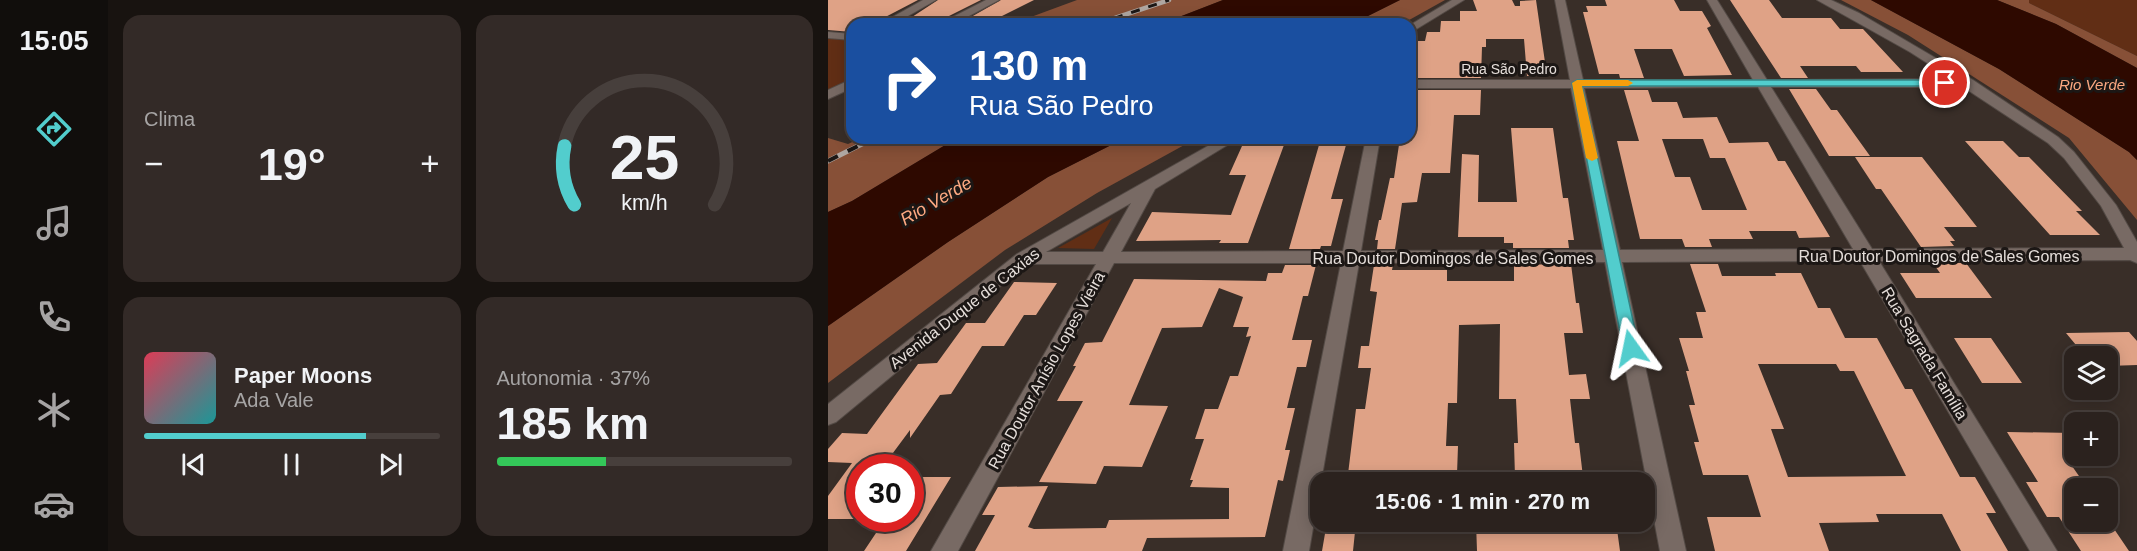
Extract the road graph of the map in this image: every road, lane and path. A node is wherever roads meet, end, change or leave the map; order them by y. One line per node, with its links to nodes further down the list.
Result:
1 (931, 0): 7 (street)
2 (994, 0): 8 (street)
3 (1459, 0): 9 (street)
4 (1560, 0): 12 (street)
5 (1712, 0): 13 (street, Rua Sagrada Família)
6 (1822, 0): 14 (street)
7 (897, 18)
8 (957, 18)
9 (1416, 26)
10 (828, 35): 11 (street)
11 (846, 36)
12 (1577, 83): 13 (street, Rua São Pedro); 15 (street, Rua São Pedro); 22 (street)
13 (1762, 83): 14 (street, Rua São Pedro); 23 (street, Rua Sagrada Família)
14 (1968, 83): 21 (street)
15 (1416, 84)
16 (846, 86): 17 (street)
17 (828, 95)
18 (1222, 144): 20 (street, Avenida Duque de Caxias)
19 (1372, 144): 26 (street)
20 (1147, 188): 24 (street, Avenida Duque de Caxias); 25 (street, Rua Doutor Anísio Lopes Vieira)
21 (2136, 255): 23 (street, Rua Doutor Domingos de Sales Gomes)
22 (1612, 257): 23 (street, Rua Doutor Domingos de Sales Gomes); 26 (street, Rua Doutor Domingos de Sales Gomes); 30 (street)
23 (1867, 257): 31 (street, Rua Sagrada Família)
24 (1023, 258): 25 (street, Rua Doutor Domingos de Sales Gomes); 27 (street, Avenida Duque de Caxias)
25 (1108, 258): 26 (street, Rua Doutor Domingos de Sales Gomes); 28 (street, Rua Doutor Anísio Lopes Vieira)
26 (1351, 258): 29 (street)
27 (828, 416)
28 (944, 551)
29 (1296, 551)
30 (1673, 551)
31 (2044, 551)

